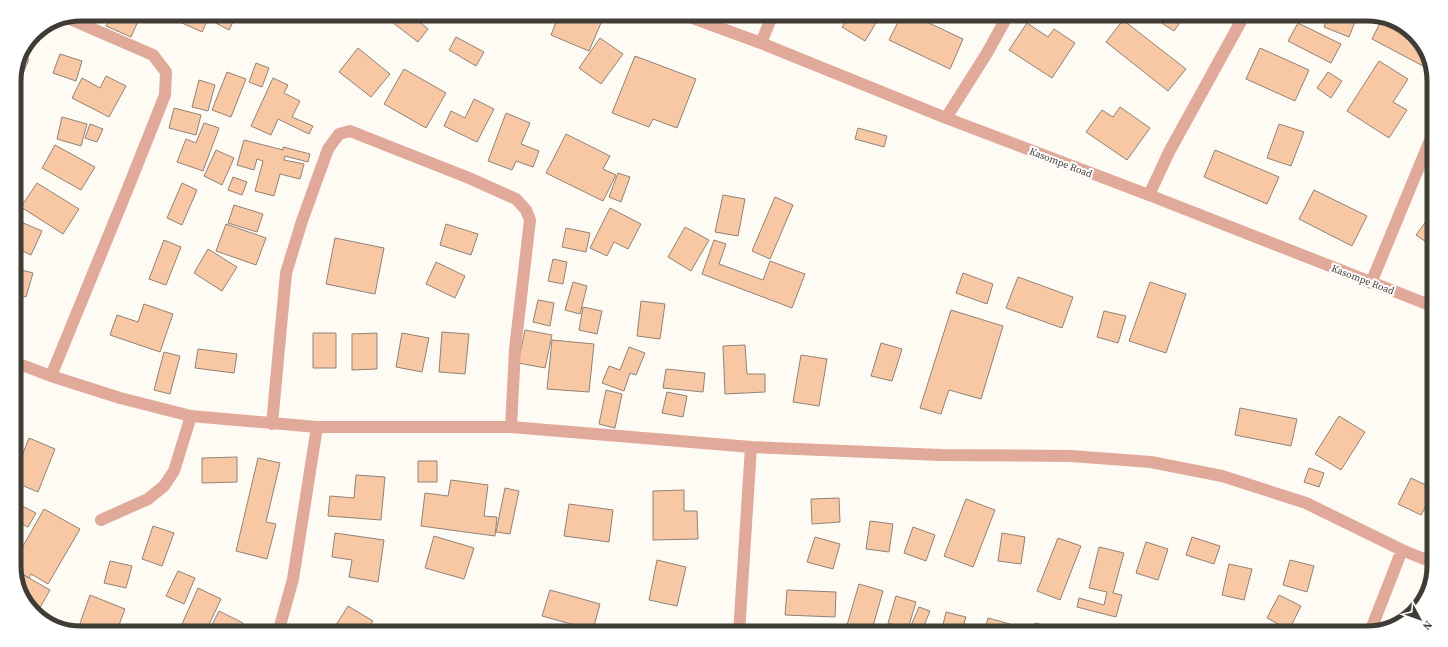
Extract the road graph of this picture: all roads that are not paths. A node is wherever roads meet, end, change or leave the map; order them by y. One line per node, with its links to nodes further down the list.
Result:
1 (701, 21): 6 (street, Kasompe Road)
2 (770, 21): 6 (street)
3 (1004, 21): 7 (street)
4 (1241, 21): 9 (street)
5 (76, 22): 13 (street)
6 (761, 43): 7 (street, Kasompe Road)
7 (946, 118): 9 (street, Kasompe Road)
8 (1427, 148): 10 (street)
9 (1149, 195): 10 (street, Kasompe Road)
10 (1371, 283): 11 (street, Kasompe Road)
11 (1427, 304)
12 (21, 365): 13 (street)
13 (51, 376): 14 (street)
14 (191, 416): 15 (street); 19 (street)
15 (272, 424): 16 (street); 17 (street)
16 (317, 427): 17 (street); 23 (street)
17 (511, 427): 18 (street)
18 (751, 448): 20 (street); 24 (street)
19 (101, 520)
20 (1402, 550): 21 (street); 22 (street)
21 (1427, 560)
22 (1373, 625)
23 (280, 626)
24 (739, 626)

